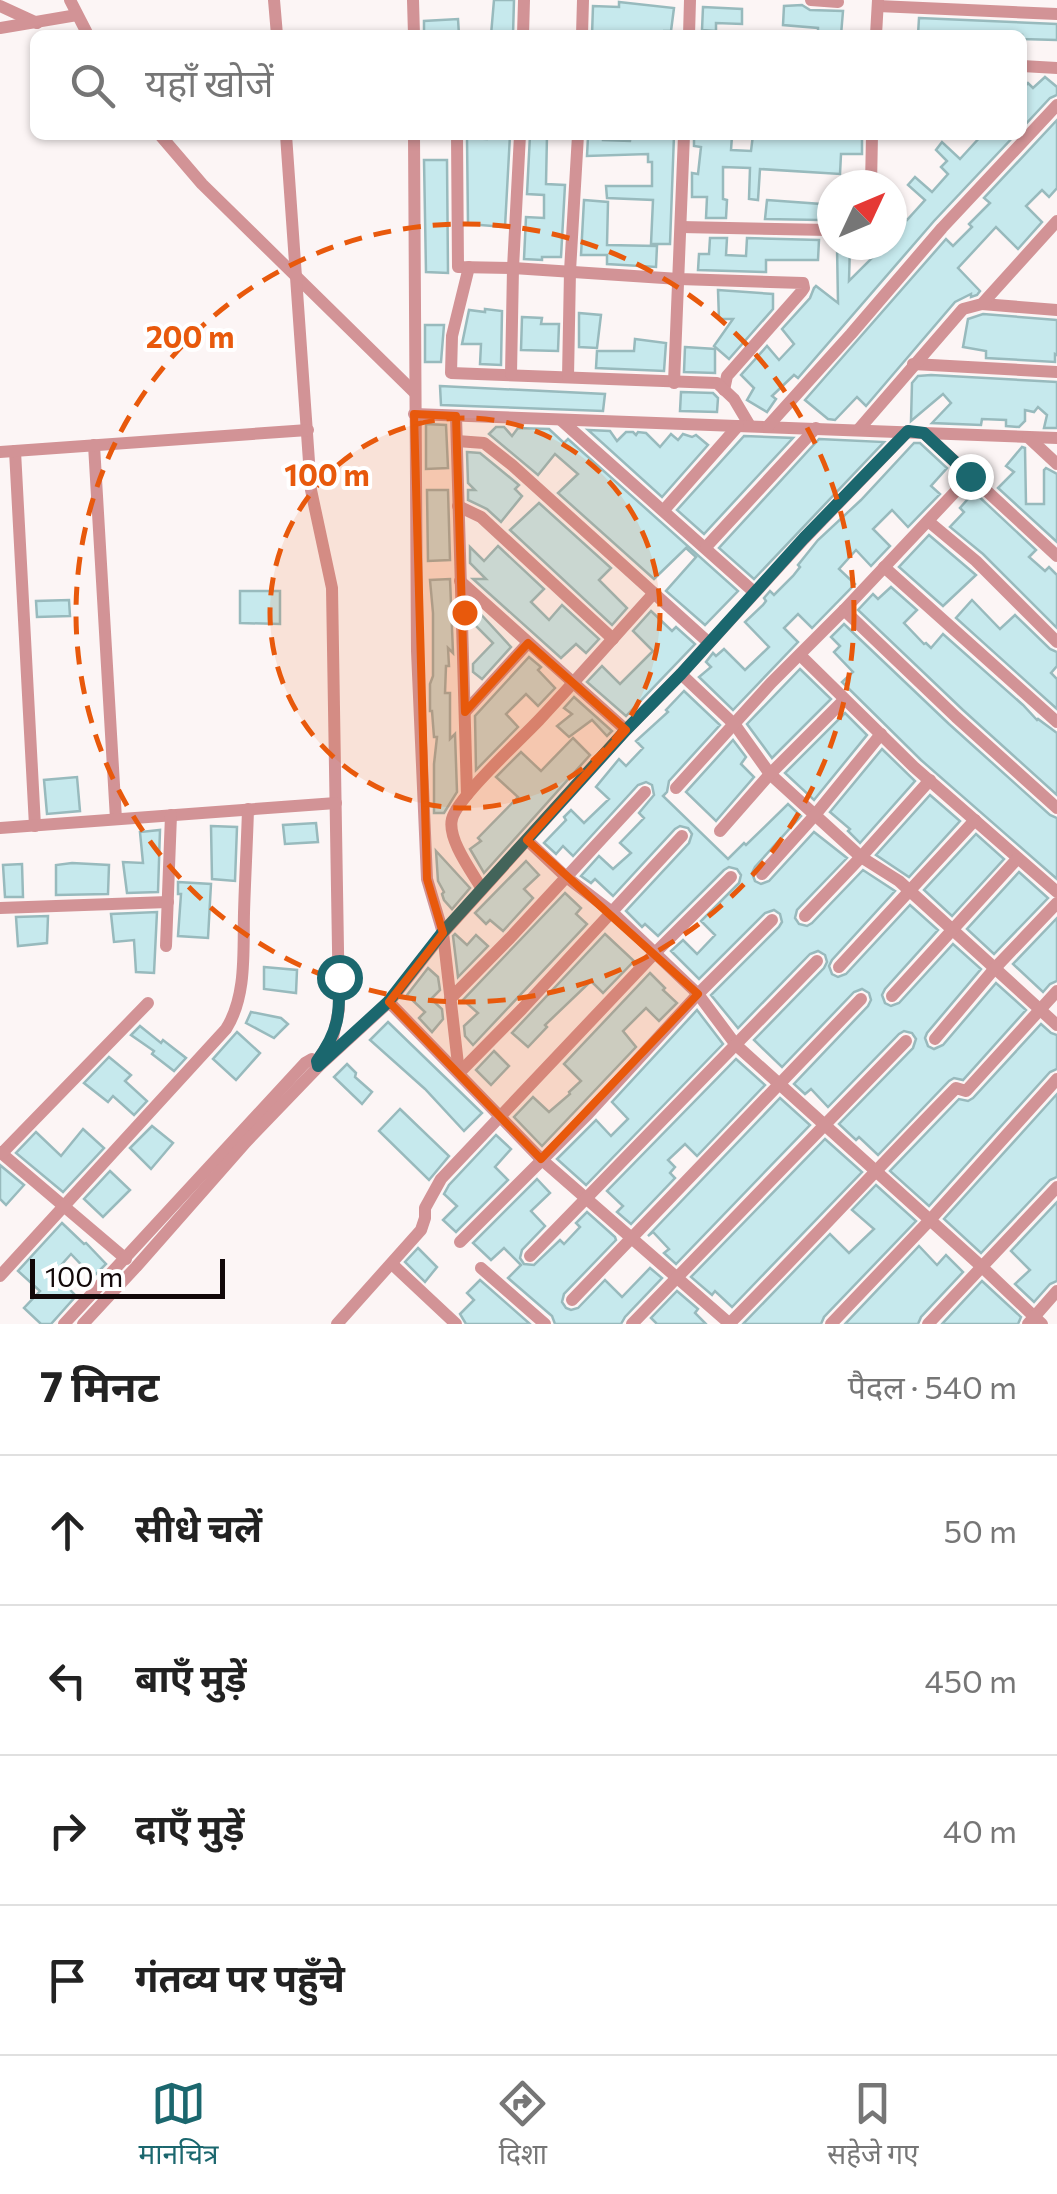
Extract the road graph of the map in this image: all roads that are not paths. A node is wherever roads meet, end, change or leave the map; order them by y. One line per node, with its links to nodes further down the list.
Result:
1 (70, 0): 13 (street)
2 (274, 0): 17 (street)
3 (404, 0): 18 (street)
4 (414, 0): 19 (street)
5 (524, 0): 20 (street)
6 (583, 0): 21 (street)
7 (690, 0): 22 (street)
8 (811, 0): 9 (street)
9 (838, 2)
10 (878, 3): 12 (street); 23 (street)
11 (0, 6): 14 (street)
12 (1057, 14)
13 (77, 15): 14 (street); 16 (street)
14 (37, 23): 15 (street)
15 (0, 28)
16 (85, 30)
17 (277, 30)
18 (414, 30)
19 (414, 30)
20 (523, 30)
21 (582, 30)
22 (689, 30)
23 (876, 30)
24 (1027, 66): 25 (street)
25 (1057, 68)
26 (1057, 104): 27 (street)
27 (1027, 136)
28 (164, 140): 44 (street)
29 (286, 140): 44 (street)
30 (414, 140): 54 (street)
31 (457, 140): 41 (street)
32 (520, 140): 42 (street)
33 (578, 140): 43 (street)
34 (684, 140): 39 (street)
35 (872, 140): 37 (street)
36 (1024, 140): 59 (street)
37 (871, 170)
38 (1057, 222): 46 (street)
39 (681, 227): 40 (street); 45 (street)
40 (817, 230)
41 (469, 267): 42 (street); 50 (street)
42 (514, 268): 43 (street); 50 (street)
43 (570, 272): 45 (street); 51 (street)
44 (297, 276): 54 (street); 61 (street)
45 (678, 279): 52 (street); 53 (street)
46 (982, 304): 47 (street); 48 (street)
47 (1057, 310)
48 (913, 364): 49 (street); 62 (street)
49 (1057, 372)
50 (512, 374): 51 (street)
51 (568, 377): 52 (street)
52 (674, 383): 53 (street)
53 (724, 390): 58 (street)
54 (414, 392): 55 (street)
55 (414, 414): 56 (street); 127 (street)
56 (456, 416): 57 (street); 67 (street)
57 (562, 420): 58 (street); 73 (street)
58 (744, 426): 59 (street); 73 (street)
59 (768, 426): 60 (street)
60 (816, 428): 62 (street); 75 (street)
61 (308, 430): 68 (street); 100 (street)
62 (859, 430): 63 (street)
63 (908, 431): 64 (street); 80 (street)
64 (924, 433): 65 (street); 71 (street)
65 (1028, 437): 66 (street); 70 (street)
66 (1057, 438)
67 (456, 441): 72 (street); 79 (street)
68 (94, 446): 69 (street); 105 (street)
69 (7, 452): 107 (street)
70 (1057, 464)
71 (970, 476): 74 (street); 76 (street)
72 (458, 506): 78 (street); 82 (street)
73 (664, 510): 75 (street)
74 (928, 522): 77 (street); 84 (street)
75 (706, 548): 80 (street)
76 (1057, 556)
77 (884, 567): 81 (street); 91 (street)
78 (460, 581): 85 (street); 90 (street)
79 (654, 592): 82 (street); 83 (street)
80 (754, 592): 83 (street)
81 (844, 610): 86 (street); 101 (street)
82 (612, 639): 88 (street)
83 (708, 642): 87 (street)
84 (1057, 642)
85 (528, 643): 88 (street); 90 (street)
86 (800, 655): 89 (street); 92 (street)
87 (681, 674): 92 (street); 93 (street)
88 (572, 683): 93 (street); 99 (street)
89 (844, 700): 94 (street); 95 (street)
90 (464, 712): 99 (street)
91 (1057, 722)
92 (735, 725): 95 (street); 97 (street)
93 (626, 730): 111 (street)
94 (880, 734): 96 (street); 104 (street)
95 (770, 774): 104 (street); 109 (street)
96 (930, 780): 106 (street); 112 (street)
97 (676, 788)
98 (644, 792): 115 (street)
99 (468, 795): 117 (street)
100 (336, 802): 102 (street); 145 (street)
101 (1057, 808)
102 (248, 809): 103 (street); 156 (street)
103 (171, 815): 105 (street); 120 (street)
104 (815, 815): 112 (street); 114 (street)
105 (116, 820): 107 (street)
106 (974, 820): 113 (street); 118 (street)
107 (35, 826): 108 (street)
108 (0, 828)
109 (720, 831)
110 (682, 836): 123 (street)
111 (527, 840): 115 (street); 117 (street)
112 (861, 857): 118 (street); 124 (street)
113 (1016, 859): 119 (street); 126 (street)
114 (762, 874)
115 (565, 876): 123 (street); 137 (street)
116 (731, 877): 129 (street)
117 (482, 889): 127 (street)
118 (910, 892): 126 (street); 131 (street)
119 (1057, 892)
120 (168, 902): 122 (street); 128 (street)
121 (1057, 903): 132 (street)
122 (0, 908)
123 (612, 912): 129 (street); 146 (street)
124 (805, 916)
125 (772, 920): 134 (street)
126 (952, 930): 132 (street); 135 (street)
127 (442, 933): 137 (street); 138 (street)
128 (166, 946)
129 (654, 954): 134 (street); 149 (street)
130 (817, 960): 144 (street)
131 (839, 967)
132 (995, 968): 140 (street); 142 (street)
133 (1057, 991): 140 (street)
134 (698, 994): 144 (street); 152 (street)
135 (892, 996)
136 (861, 998): 148 (street)
137 (450, 999): 146 (street)
138 (388, 1002): 145 (street); 146 (street)
139 (148, 1003): 151 (street)
140 (1041, 1010): 141 (street); 153 (street)
141 (1057, 1025)
142 (935, 1040)
143 (906, 1041): 150 (street)
144 (736, 1045): 148 (street); 155 (street)
145 (318, 1064): 162 (street); 174 (street)
146 (459, 1073): 149 (street)
147 (1057, 1079): 157 (street)
148 (778, 1083): 150 (street); 158 (street)
149 (502, 1116): 152 (street); 164 (street)
150 (824, 1124): 153 (street); 168 (street)
151 (1, 1152): 156 (street)
152 (541, 1159): 155 (street); 159 (street)
153 (875, 1170): 157 (street); 178 (street)
154 (1057, 1187): 165 (street)
155 (588, 1199): 158 (street); 161 (street)
156 (63, 1205): 162 (street); 163 (street)
157 (930, 1220): 165 (street); 179 (street)
158 (631, 1239): 168 (street); 170 (street)
159 (460, 1242)
160 (0, 1253): 163 (street)
161 (530, 1256)
162 (126, 1259): 173 (street)
163 (11, 1264): 167 (street)
164 (392, 1264): 171 (street); 175 (street)
165 (982, 1266): 172 (street); 180 (street)
166 (482, 1268): 176 (street)
167 (0, 1276)
168 (676, 1278): 177 (street); 178 (street)
169 (1057, 1291): 172 (street)
170 (572, 1300)
171 (449, 1322)
172 (1034, 1322)
173 (64, 1324)
174 (84, 1324)
175 (337, 1324)
176 (545, 1324)
177 (632, 1324)
178 (729, 1324)
179 (832, 1324)
180 (928, 1324)

